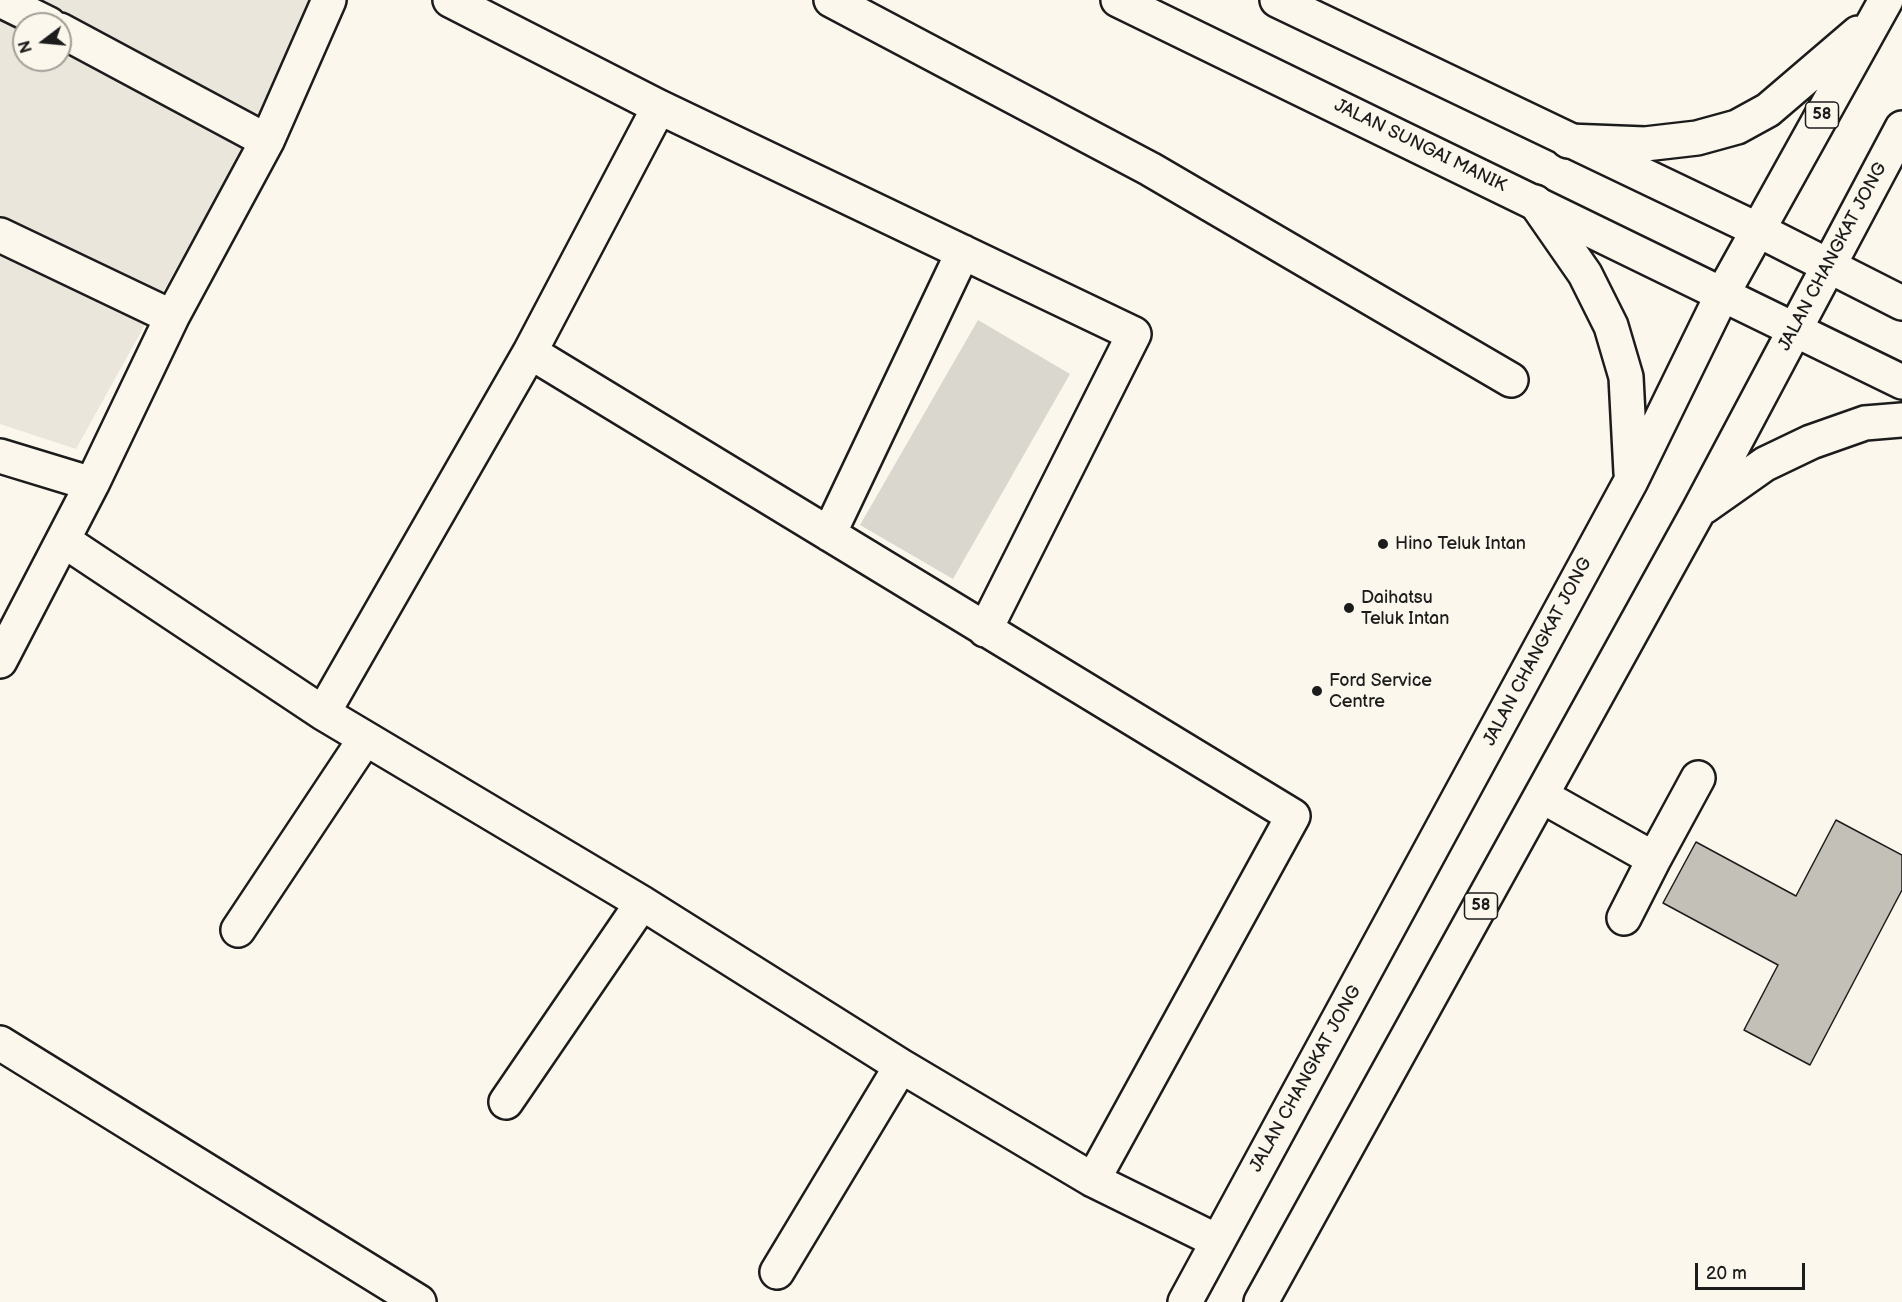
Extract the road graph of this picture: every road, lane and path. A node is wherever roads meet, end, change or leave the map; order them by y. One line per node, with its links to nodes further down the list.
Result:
1 (0, 0): 8 (main road)
2 (329, 0): 12 (main road)
3 (450, 0): 10 (main road)
4 (831, 0): 24 (main road)
5 (1118, 0): 14 (main road, JALAN SUNGAI MANIK)
6 (1277, 0): 13 (main road)
7 (1881, 8): 13 (main road); 15 (main road, JALAN CHANGKAT JONG / 58)
8 (24, 12)
9 (72, 36): 12 (main road)
10 (659, 107): 17 (main road); 23 (main road)
11 (1902, 128): 18 (main road, JALAN CHANGKAT JONG / 58)
12 (267, 141): 21 (main road)
13 (1568, 141): 15 (main road)
14 (1535, 202): 19 (main road, JALAN SUNGAI MANIK); 28 (main road)
15 (1758, 230): 18 (main road); 19 (main road, JALAN CHANGKAT JONG / 58)
16 (0, 235): 21 (main road)
17 (963, 252): 31 (main road); 33 (main road)
18 (1830, 266): 20 (main road); 22 (main road, JALAN CHANGKAT JONG / 58)
19 (1723, 293): 22 (main road, JALAN SUNGAI MANIK); 28 (main road, JALAN CHANGKAT JONG / 58)
20 (1902, 303)
21 (172, 317): 29 (main road)
22 (1795, 329): 25 (main road, JALAN SUNGAI MANIK); 30 (main road, JALAN CHANGKAT JONG / 58)
23 (530, 352): 31 (main road); 35 (main road)
24 (1511, 380)
25 (1902, 382)
26 (1902, 420): 30 (main road)
27 (0, 456): 29 (main road)
28 (1631, 480): 47 (main road, JALAN CHANGKAT JONG / 58)
29 (92, 484): 32 (main road)
30 (1699, 510): 38 (main road, JALAN CHANGKAT JONG / 58)
31 (829, 534): 33 (main road)
32 (63, 540): 34 (main road); 35 (main road)
33 (985, 630): 46 (main road)
34 (0, 659)
35 (323, 713): 36 (main road)
36 (365, 739): 40 (main road); 42 (main road)
37 (1698, 778): 39 (main road)
38 (1542, 796): 39 (main road); 51 (main road, JALAN CHANGKAT JONG / 58)
39 (1654, 859): 41 (main road)
40 (642, 903): 44 (main road); 45 (main road)
41 (1624, 918)
42 (238, 930)
43 (0, 1042): 49 (main road)
44 (901, 1066): 46 (main road); 48 (main road)
45 (506, 1102)
46 (1093, 1180): 47 (main road)
47 (1217, 1241): 50 (main road, JALAN CHANGKAT JONG / 58)
48 (777, 1272)
49 (419, 1302)
50 (1185, 1302)
51 (1261, 1302)

